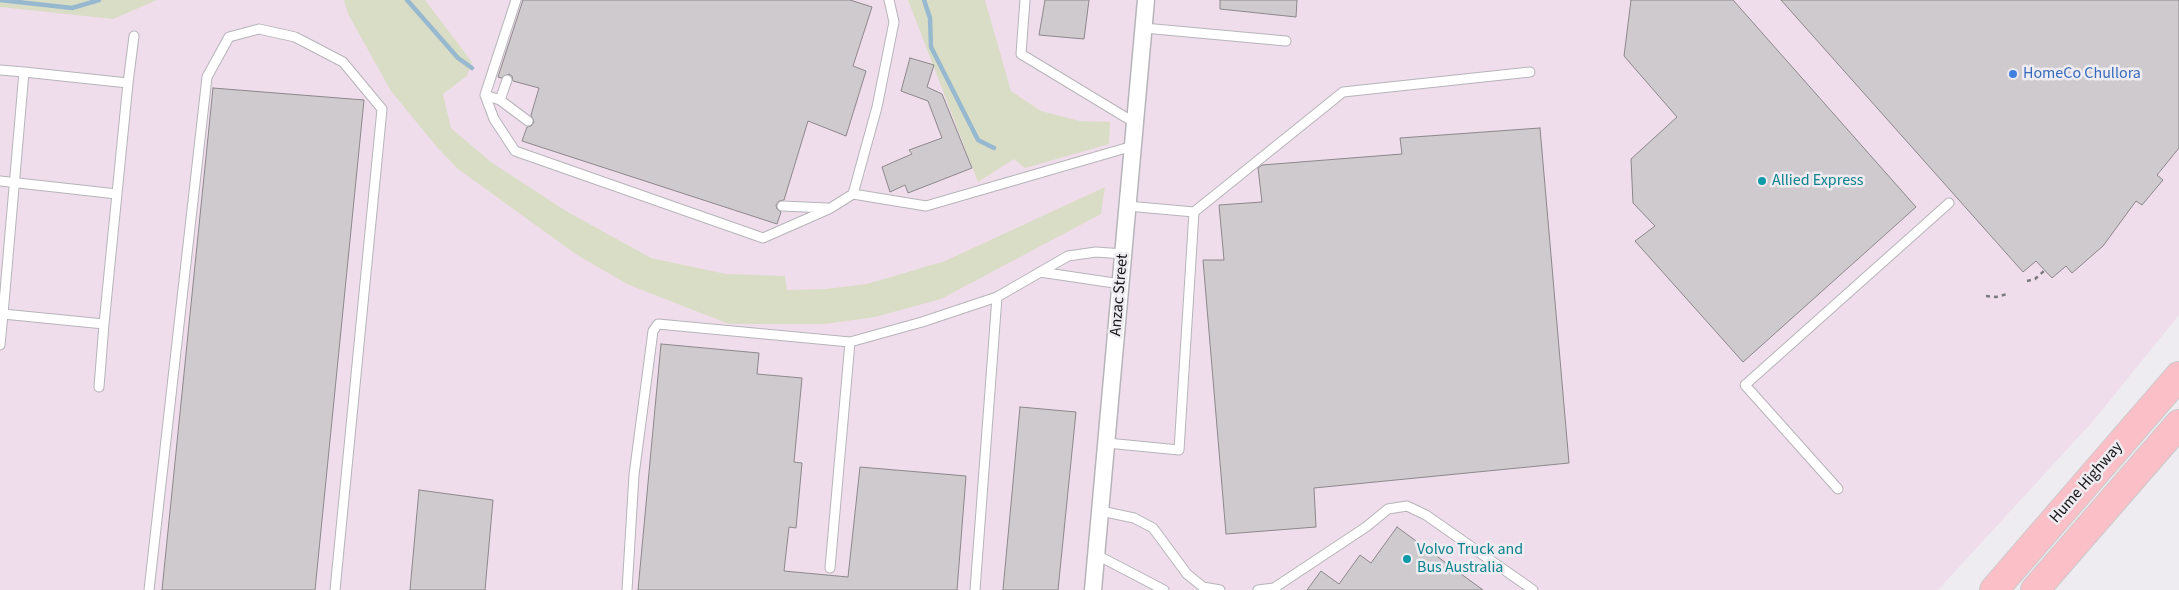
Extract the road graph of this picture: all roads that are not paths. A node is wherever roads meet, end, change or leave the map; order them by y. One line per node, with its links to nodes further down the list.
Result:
1 (516, 0): 13 (lane)
2 (890, 0): 21 (lane)
3 (1025, 0): 16 (lane)
4 (1146, 0): 5 (street, Anzac Street)
5 (1144, 28): 7 (lane); 16 (street, Anzac Street)
6 (134, 36): 12 (lane)
7 (1286, 41)
8 (0, 70): 9 (lane)
9 (24, 72): 12 (lane); 19 (lane)
10 (1530, 72): 26 (lane)
11 (507, 80): 14 (lane)
12 (128, 83): 20 (lane)
13 (485, 95): 14 (lane); 25 (lane)
14 (500, 100): 15 (lane)
15 (528, 121)
16 (1135, 123): 17 (street, Anzac Street)
17 (1133, 146): 21 (lane); 24 (street, Anzac Street)
18 (0, 181): 19 (lane)
19 (15, 182): 20 (lane); 31 (lane)
20 (117, 194): 32 (lane)
21 (853, 194): 25 (lane)
22 (1949, 203): 39 (lane)
23 (782, 206): 25 (lane)
24 (1127, 206): 26 (lane); 27 (street, Anzac Street)
25 (829, 208)
26 (1194, 212): 38 (lane)
27 (1123, 254): 28 (lane); 29 (street, Anzac Street)
28 (1040, 272): 29 (lane); 30 (lane)
29 (1121, 284): 38 (street, Anzac Street)
30 (997, 297): 33 (lane); 48 (lane)
31 (2, 313): 32 (lane); 34 (lane)
32 (104, 324): 36 (lane)
33 (850, 342): 42 (lane); 47 (lane)
34 (0, 346)
35 (2179, 376): 55 (highway, Hume Highway)
36 (99, 386)
37 (2179, 424): 56 (highway, Hume Highway)
38 (1107, 444): 40 (street, Anzac Street)
39 (1838, 489)
40 (1101, 511): 41 (street, Anzac Street); 52 (lane)
41 (1097, 554): 43 (lane); 49 (street, Anzac Street)
42 (830, 568)
43 (1146, 580): 50 (lane); 51 (lane)
44 (1275, 589): 53 (lane); 54 (lane)
45 (149, 590): 46 (lane)
46 (335, 590)
47 (627, 590)
48 (975, 590)
49 (1093, 590)
50 (1146, 590)
51 (1164, 590)
52 (1220, 590)
53 (1258, 590)
54 (1533, 590)
55 (1994, 590)
56 (2036, 590)

